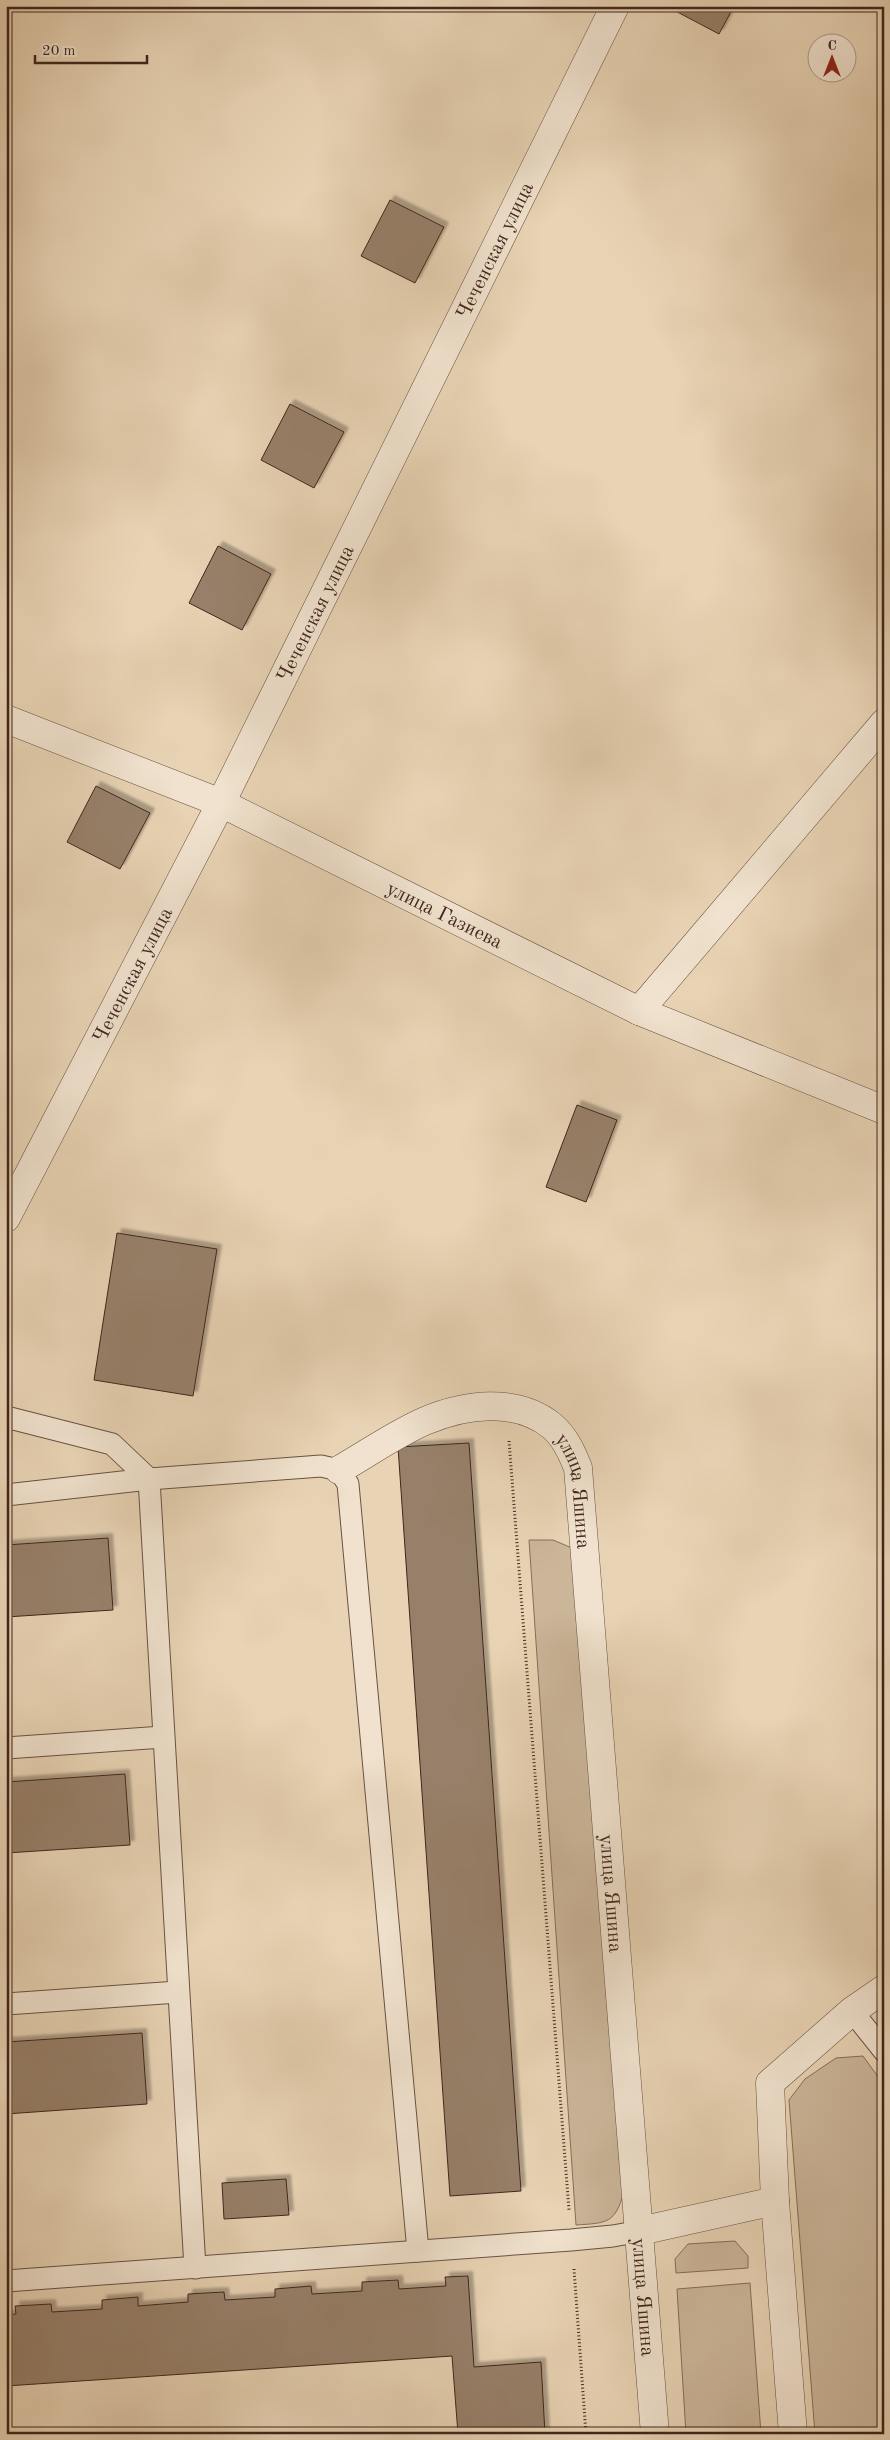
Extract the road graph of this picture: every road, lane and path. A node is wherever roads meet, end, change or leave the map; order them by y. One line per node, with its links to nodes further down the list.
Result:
1 (615, 6): 4 (street, Чеченская улица)
2 (6, 719): 4 (street, улица Газиева)
3 (884, 723): 5 (street)
4 (221, 803): 5 (street, улица Газиева); 7 (street, Чеченская улица)
5 (639, 1011): 6 (street, улица Газиева)
6 (884, 1110)
7 (6, 1218)
8 (6, 1417): 11 (lane)
9 (508, 1436): 22 (path)
10 (338, 1470): 11 (lane); 21 (street, улица Яшина); 23 (lane)
11 (149, 1479): 12 (lane); 13 (lane)
12 (6, 1495)
13 (163, 1737): 14 (lane); 16 (lane)
14 (6, 1748)
15 (884, 1989): 18 (street)
16 (178, 1992): 17 (lane); 24 (lane)
17 (6, 2004)
18 (852, 2011): 19 (lane); 20 (street)
19 (884, 2051)
20 (775, 2201): 21 (street); 28 (street)
21 (640, 2231): 22 (lane); 27 (street, улица Яшина)
22 (572, 2240): 23 (lane); 26 (path)
23 (418, 2251): 24 (lane)
24 (195, 2268): 25 (lane)
25 (6, 2281)
26 (586, 2434)
27 (655, 2434)
28 (793, 2434)

